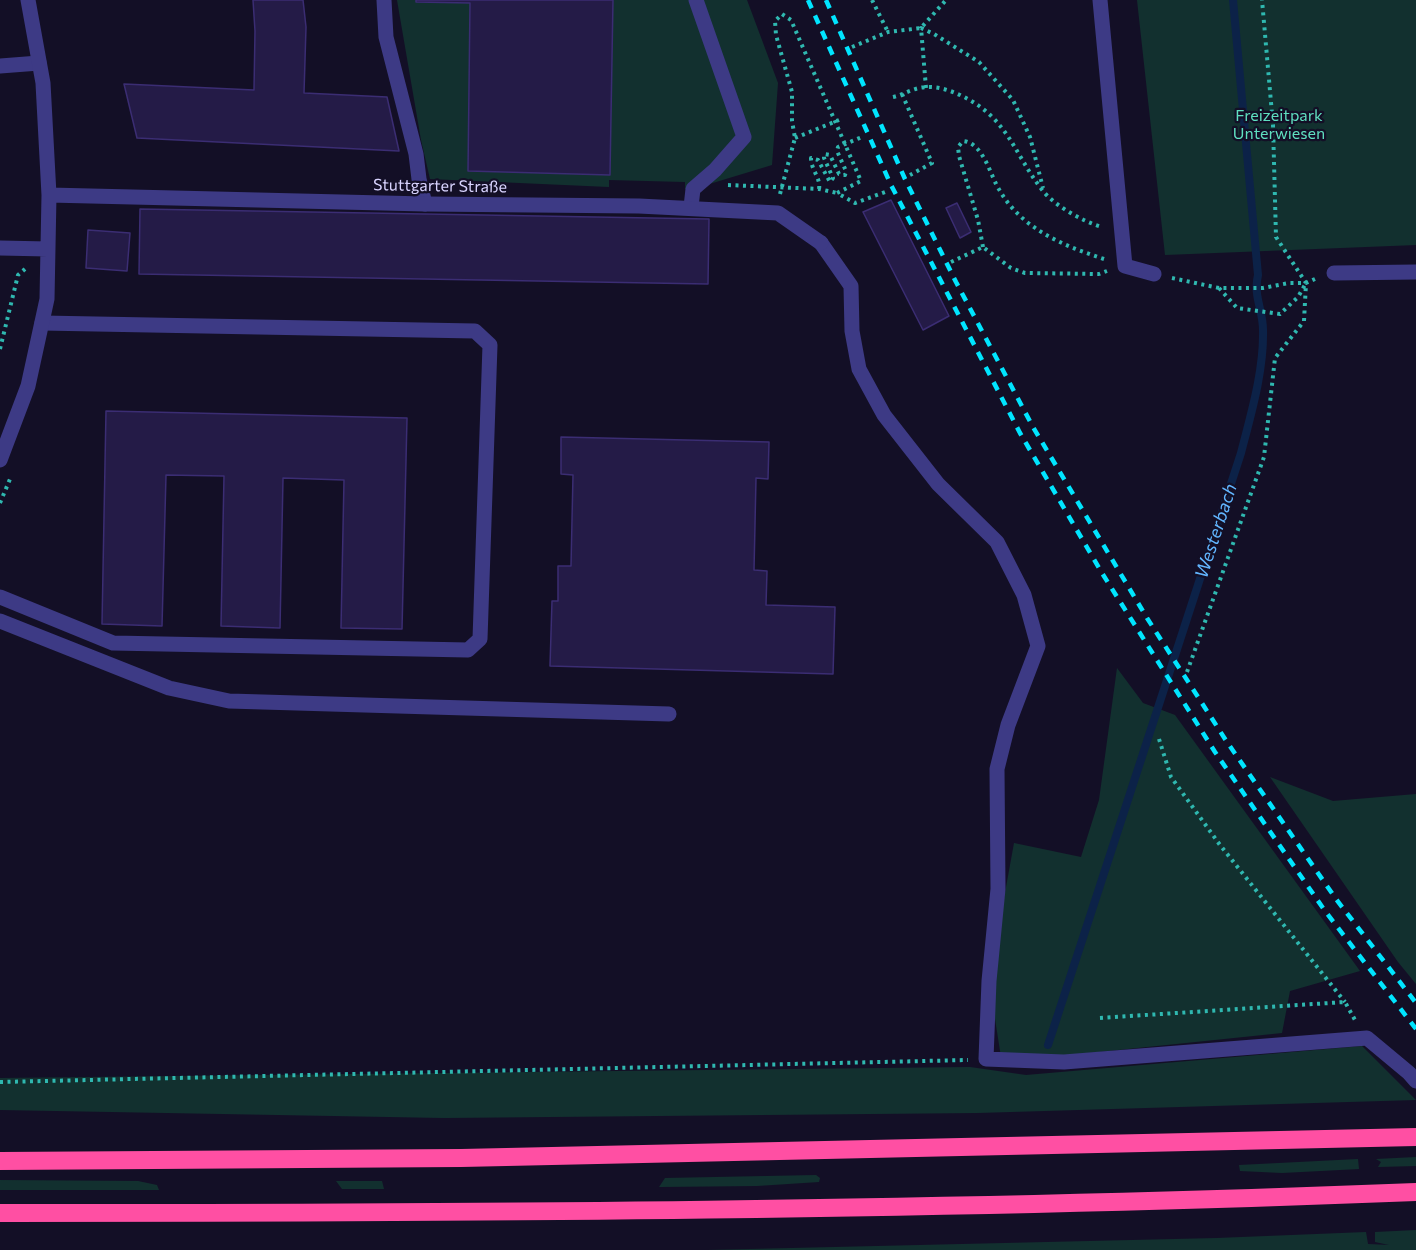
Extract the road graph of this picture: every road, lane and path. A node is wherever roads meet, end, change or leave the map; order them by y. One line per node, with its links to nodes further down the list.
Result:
1 (27, 0): 11 (street)
2 (384, 0): 27 (street)
3 (696, 0): 20 (street)
4 (872, 0): 9 (path)
5 (946, 0): 8 (path)
6 (1100, 0): 30 (street)
7 (1262, 0): 40 (path)
8 (921, 28): 9 (path); 13 (path); 24 (path)
9 (888, 33): 10 (path)
10 (852, 47)
11 (39, 63): 12 (street); 26 (street)
12 (0, 66)
13 (926, 88): 14 (path); 24 (path)
14 (903, 94): 15 (path); 19 (path)
15 (893, 97)
16 (837, 120): 18 (path); 18 (path); 25 (path)
17 (861, 137): 22 (path)
18 (795, 138): 21 (path)
19 (910, 175)
20 (699, 185): 21 (path); 28 (street)
21 (780, 187): 22 (path); 29 (path)
22 (819, 189): 25 (path)
23 (888, 191): 25 (path)
24 (1044, 192): 30 (path)
25 (837, 193)
26 (49, 195): 27 (street, Stuttgarter Straße); 33 (street)
27 (425, 204): 28 (street, Stuttgarter Straße)
28 (690, 207): 29 (street, Stuttgarter Straße)
29 (778, 213): 53 (street)
30 (1122, 232): 36 (street)
31 (983, 247): 34 (path); 35 (path); 36 (path)
32 (0, 248): 33 (street)
33 (48, 249): 42 (street); 43 (path)
34 (1102, 258)
35 (951, 262)
36 (1125, 266): 39 (street)
37 (1416, 272): 38 (street)
38 (1335, 273)
39 (1154, 274): 41 (path)
40 (1306, 283): 41 (path); 41 (path); 47 (path)
41 (1219, 288)
42 (42, 324): 44 (street); 45 (street)
43 (0, 349)
44 (0, 460)
45 (0, 597)
46 (0, 621): 48 (street)
47 (1187, 672)
48 (669, 714)
49 (1159, 739): 50 (path)
50 (1345, 1002): 51 (path); 52 (path)
51 (1100, 1018)
52 (1367, 1038): 53 (street); 54 (street)
53 (986, 1059): 55 (path)
54 (1416, 1081)
55 (0, 1082)
56 (1416, 1137): 59 (highway)
57 (0, 1156): 59 (highway)
58 (0, 1161): 59 (highway)
59 (48, 1162)
60 (1416, 1192): 61 (highway)
61 (0, 1213)

